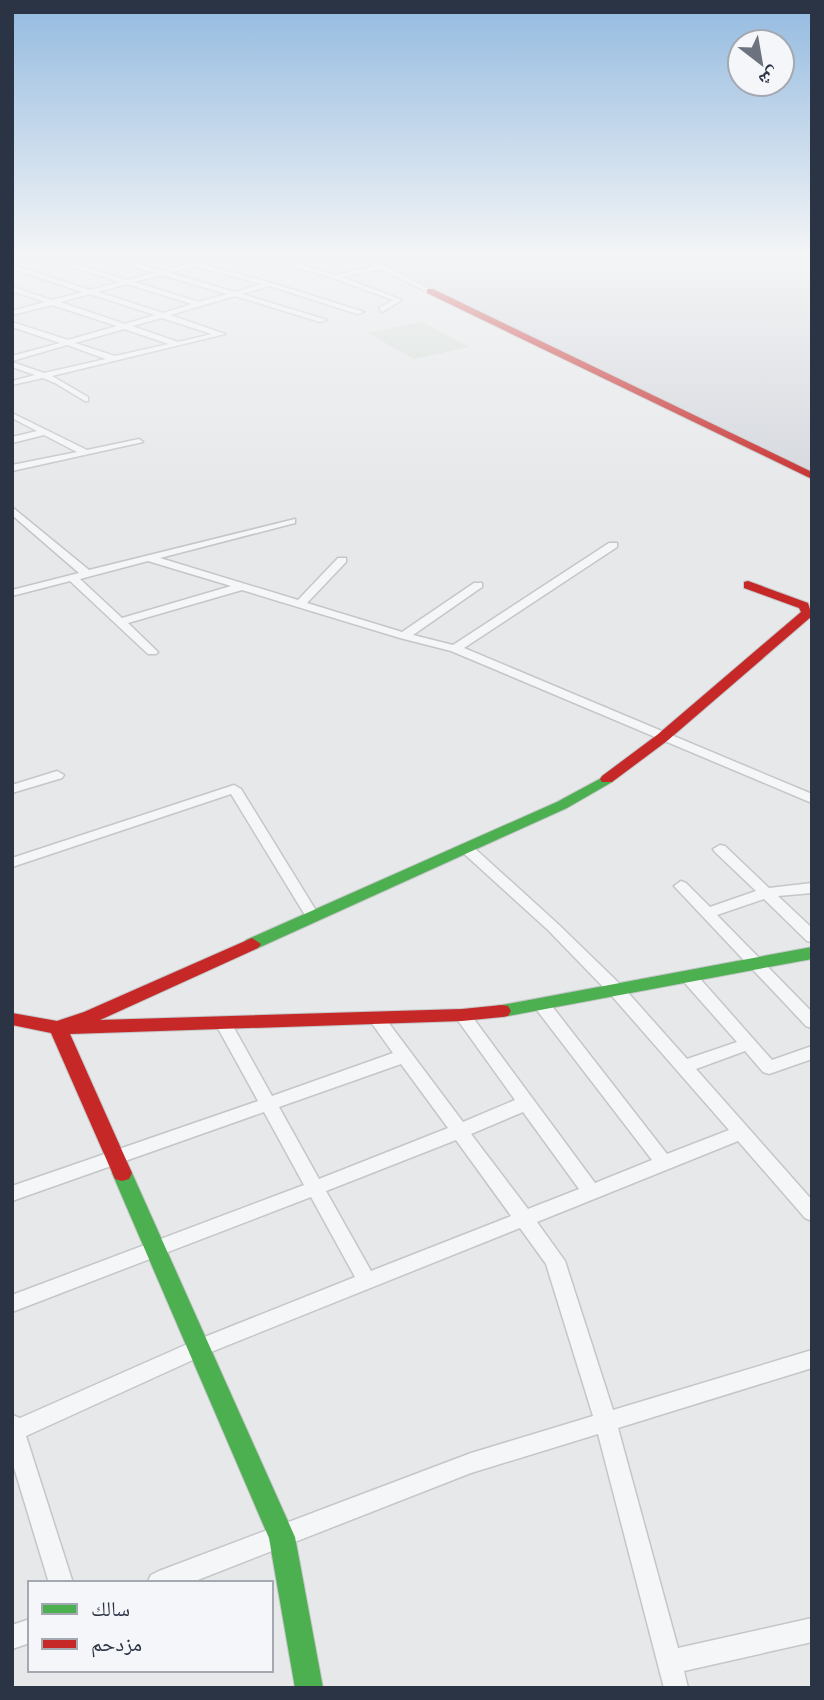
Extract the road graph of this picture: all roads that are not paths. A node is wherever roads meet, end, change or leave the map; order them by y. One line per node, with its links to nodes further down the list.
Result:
1 (37, 332): 6 (street)
2 (103, 332): 6 (street)
3 (143, 332): 7 (street)
4 (216, 332): 7 (street)
5 (515, 332): 19 (street)
6 (68, 343): 8 (street); 9 (street)
7 (179, 344): 8 (street)
8 (116, 359): 10 (street)
9 (12, 361): 10 (street)
10 (45, 376): 11 (street); 12 (street)
11 (12, 383)
12 (85, 399)
13 (12, 415): 14 (street)
14 (46, 432): 15 (street); 17 (street)
15 (12, 440)
16 (139, 442): 17 (street)
17 (86, 453): 18 (street)
18 (12, 468)
19 (812, 476)
20 (12, 510): 25 (street)
21 (292, 521): 23 (street)
22 (613, 545): 35 (street)
23 (149, 558): 25 (street); 29 (street)
24 (342, 561): 31 (street)
25 (87, 574): 26 (street)
26 (72, 577): 30 (street); 32 (street)
27 (478, 584): 34 (street)
28 (748, 584): 33 (street)
29 (241, 586): 31 (street); 32 (street)
30 (12, 593)
31 (301, 603): 34 (street)
32 (120, 622): 36 (street)
33 (806, 623): 37 (street)
34 (404, 636): 35 (street)
35 (455, 649): 37 (street)
36 (152, 652)
37 (662, 738): 40 (street); 41 (street)
38 (57, 775): 39 (street)
39 (12, 789)
40 (810, 795)
41 (466, 848): 48 (street); 53 (street)
42 (720, 849): 46 (street)
43 (12, 863): 48 (street)
44 (681, 886): 47 (street)
45 (812, 888): 46 (street)
46 (766, 893): 47 (street); 49 (street)
47 (707, 913): 51 (street)
48 (313, 917): 60 (street)
49 (812, 937)
50 (812, 953): 51 (street)
51 (757, 964): 52 (street); 58 (street)
52 (689, 977): 53 (street); 61 (street)
53 (617, 991): 54 (street); 64 (street)
54 (542, 1005): 55 (street); 70 (street)
55 (462, 1015): 56 (street); 65 (street)
56 (376, 1018): 59 (street); 63 (street)
57 (12, 1019): 60 (street)
58 (812, 1021)
59 (223, 1023): 60 (street); 66 (street)
60 (58, 1028): 69 (street)
61 (748, 1044): 62 (street); 64 (street)
62 (812, 1052)
63 (404, 1056): 66 (street); 67 (street)
64 (684, 1068): 68 (street)
65 (526, 1103): 67 (street); 72 (street)
66 (268, 1104): 69 (street); 71 (street)
67 (460, 1132): 71 (street); 75 (street)
68 (740, 1133): 70 (street); 74 (street)
69 (115, 1157): 73 (street); 76 (street)
70 (664, 1163): 72 (street)
71 (314, 1187): 76 (street); 77 (street)
72 (591, 1192): 75 (street)
73 (12, 1194)
74 (812, 1213)
75 (523, 1218): 77 (street); 81 (street)
76 (154, 1247): 78 (street); 79 (street)
77 (367, 1281): 79 (street)
78 (12, 1304)
79 (198, 1348): 82 (street); 83 (street)
80 (812, 1359): 81 (street)
81 (606, 1422): 83 (street); 87 (street)
82 (13, 1429): 84 (street)
83 (282, 1537): 85 (street); 88 (street)
84 (60, 1581)
85 (164, 1581)
86 (812, 1630): 87 (street)
87 (669, 1662): 89 (street)
88 (309, 1688)
89 (676, 1688)

